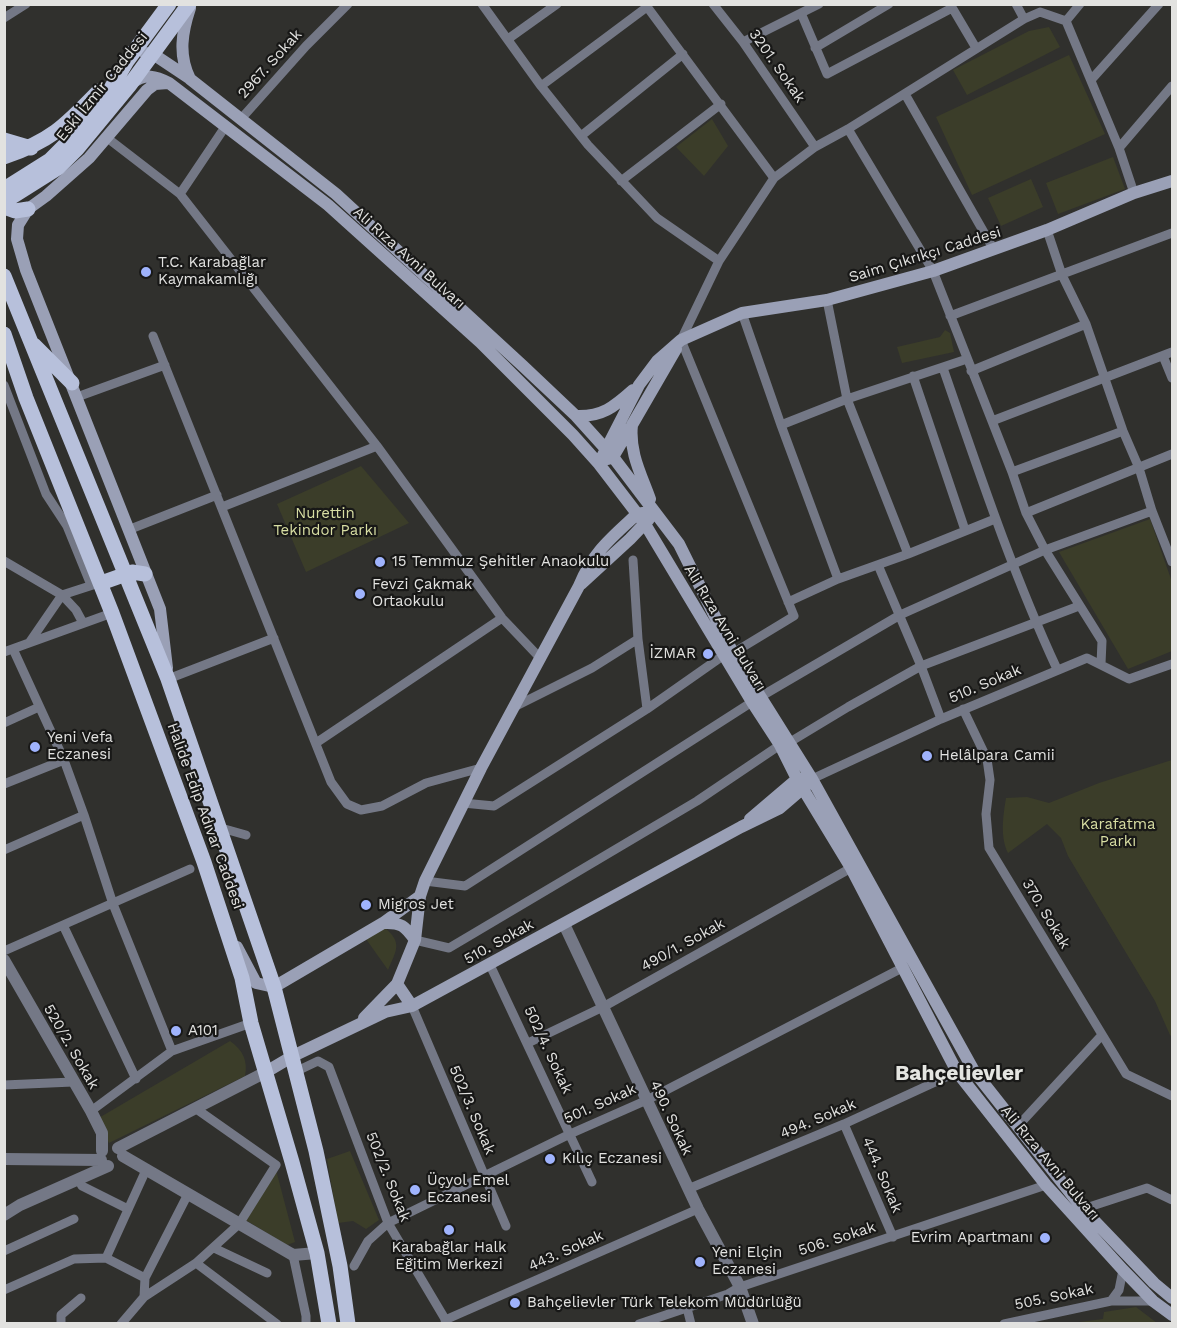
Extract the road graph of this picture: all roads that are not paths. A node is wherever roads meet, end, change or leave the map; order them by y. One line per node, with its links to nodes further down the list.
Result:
1 (26, 4): 17 (street)
2 (190, 4): 24 (main road, Eski İzmir Caddesi); 27 (main road)
3 (348, 4): 15 (street, 2967. Sokak)
4 (482, 4): 20 (street)
5 (557, 4): 20 (street)
6 (713, 4): 21 (street, 3201. Sokak)
7 (819, 4): 16 (street)
8 (889, 4): 22 (street)
9 (1017, 4): 18 (street)
10 (1159, 4): 28 (street)
11 (1080, 5): 19 (street)
12 (646, 6): 25 (street); 31 (street)
13 (951, 6): 22 (street); 23 (street)
14 (163, 7): 26 (main road, Eski İzmir Caddesi)
15 (336, 8): 35 (street, 2967. Sokak)
16 (801, 13): 21 (street); 22 (street)
17 (4, 18)
18 (1024, 19): 19 (street); 23 (street)
19 (1066, 21): 28 (street)
20 (508, 39): 31 (street)
21 (743, 42): 41 (street, 3201. Sokak)
22 (815, 48)
23 (976, 48): 33 (street)
24 (153, 54): 26 (main road); 27 (main road, Ali Rıza Avni Bulvarı); 30 (main road, Eski İzmir Caddesi)
25 (683, 54): 34 (street); 39 (street)
26 (128, 61): 37 (main road, Eski İzmir Caddesi); 42 (main road)
27 (190, 79): 35 (main road, Ali Rıza Avni Bulvarı)
28 (1090, 80): 43 (street)
29 (170, 83): 30 (main road, Ali Rıza Avni Bulvarı); 36 (main road, Ali Rıza Avni Bulvarı); 37 (main road)
30 (129, 86): 37 (main road, Eski İzmir Caddesi)
31 (541, 86): 39 (street)
32 (1173, 86): 43 (street)
33 (905, 94): 38 (street); 55 (street)
34 (721, 104): 45 (street); 46 (street)
35 (240, 120): 81 (main road, Ali Rıza Avni Bulvarı)
36 (225, 127): 50 (street); 89 (main road, Ali Rıza Avni Bulvarı)
37 (96, 129): 48 (main road, Eski İzmir Caddesi); 50 (street); 51 (main road, Eski İzmir Caddesi); 52 (main road)
38 (848, 129): 41 (street); 57 (street)
39 (581, 136): 46 (street)
40 (4, 140): 42 (main road)
41 (815, 147): 45 (street)
42 (31, 148): 44 (main road)
43 (1119, 148): 49 (street)
44 (4, 157)
45 (774, 178): 56 (street)
46 (621, 181): 56 (street)
47 (1173, 181): 49 (main road, Saim Çıkrıkçı Caddesi)
48 (4, 189)
49 (1134, 193): 53 (main road, Saim Çıkrıkçı Caddesi)
50 (180, 194): 86 (street)
51 (4, 205): 52 (main road)
52 (28, 209): 79 (main road)
53 (1047, 230): 55 (main road, Saim Çıkrıkçı Caddesi); 58 (street)
54 (1173, 233): 58 (street)
55 (994, 250): 57 (main road, Saim Çıkrıkçı Caddesi)
56 (719, 261): 67 (street)
57 (933, 271): 60 (main road, Saim Çıkrıkçı Caddesi); 62 (street)
58 (1062, 275): 62 (street); 63 (street)
59 (4, 276): 66 (main road)
60 (827, 300): 61 (main road, Saim Çıkrıkçı Caddesi); 80 (street)
61 (742, 313): 67 (main road, Saim Çıkrıkçı Caddesi); 84 (street)
62 (950, 316): 70 (street)
63 (1086, 324): 73 (street); 75 (street)
64 (4, 334): 111 (main road, Halide Edip Adıvar Caddesi)
65 (153, 336): 71 (street)
66 (29, 340): 79 (main road); 109 (main road)
67 (681, 340): 78 (main road, Saim Çıkrıkçı Caddesi); 83 (main road, Saim Çıkrıkçı Caddesi); 113 (street)
68 (1173, 352): 69 (street)
69 (1163, 356): 75 (street); 76 (street)
70 (967, 359): 72 (street); 73 (street)
71 (165, 365): 79 (street); 92 (street)
72 (943, 368): 74 (street); 98 (street)
73 (971, 371): 82 (street)
74 (913, 376): 80 (street); 100 (street)
75 (1103, 378): 82 (street); 85 (street)
76 (1173, 378)
77 (4, 385): 111 (street)
78 (639, 385): 81 (main road); 87 (main road, Saim Çıkrıkçı Caddesi)
79 (75, 390): 99 (main road)
80 (847, 399): 84 (street); 102 (street)
81 (576, 416): 87 (main road, Ali Rıza Avni Bulvarı)
82 (992, 421): 91 (street)
83 (632, 425): 87 (main road, Saim Çıkrıkçı Caddesi); 94 (main road)
84 (781, 425): 110 (street)
85 (1123, 431): 90 (street); 91 (street)
86 (377, 446): 93 (street); 117 (street)
87 (609, 453): 89 (main road, Saim Çıkrıkçı Caddesi); 94 (main road, Ali Rıza Avni Bulvarı)
88 (1173, 454): 90 (street)
89 (599, 464): 97 (main road, Ali Rıza Avni Bulvarı)
90 (1138, 468): 95 (street); 96 (street)
91 (1012, 472): 96 (street)
92 (217, 495): 93 (street); 99 (street)
93 (222, 507): 120 (street)
94 (654, 511): 97 (main road); 124 (main road, Ali Rıza Avni Bulvarı)
95 (1152, 511): 101 (street); 105 (street)
96 (1026, 513): 101 (street)
97 (641, 519): 124 (main road, Ali Rıza Avni Bulvarı); 125 (main road)
98 (995, 519): 100 (street); 106 (street)
99 (128, 530): 108 (main road)
100 (965, 530): 102 (street)
101 (1045, 550): 106 (street); 114 (street)
102 (908, 554): 107 (street)
103 (633, 560): 121 (street)
104 (4, 561): 112 (street)
105 (1173, 562)
106 (1013, 564): 116 (street); 119 (street)
107 (878, 565): 110 (street); 116 (street)
108 (145, 574): 109 (main road); 130 (main road)
109 (125, 575): 111 (main road); 130 (main road)
110 (838, 579): 113 (street)
111 (96, 584): 112 (street); 115 (main road, Halide Edip Adıvar Caddesi)
112 (62, 595): 118 (street); 122 (street)
113 (788, 602): 124 (street)
114 (1079, 606): 119 (street); 126 (street)
115 (112, 613): 118 (street); 158 (main road, Halide Edip Adıvar Caddesi)
116 (900, 615): 128 (street); 131 (street)
117 (502, 618): 125 (street); 138 (street)
118 (83, 623): 122 (street)
119 (1036, 624): 128 (street); 129 (street)
120 (274, 638): 130 (street); 138 (street)
121 (638, 639): 133 (street); 134 (street)
122 (29, 643): 123 (street)
123 (9, 651): 132 (street)
124 (728, 654): 131 (main road, Ali Rıza Avni Bulvarı); 134 (street)
125 (541, 658): 133 (main road)
126 (1101, 664): 127 (street, 510. Sokak); 129 (street, 510. Sokak)
127 (1173, 664)
128 (921, 666): 136 (street); 139 (street)
129 (1057, 669): 135 (street, 510. Sokak)
130 (168, 679): 150 (main road)
131 (756, 699): 139 (main road, Ali Rıza Avni Bulvarı); 155 (street)
132 (39, 707): 137 (street); 140 (street)
133 (514, 707): 141 (main road)
134 (647, 709): 145 (street)
135 (963, 709): 136 (street, 510. Sokak); 173 (street, 370. Sokak)
136 (941, 719): 142 (street, 510. Sokak)
137 (4, 723)
138 (316, 743): 141 (street)
139 (785, 744): 142 (main road, Ali Rıza Avni Bulvarı); 144 (main road, Ali Rıza Avni Bulvarı); 162 (street)
140 (64, 760): 143 (street); 148 (street)
141 (481, 768): 145 (main road)
142 (813, 779): 144 (main road); 187 (main road, Ali Rıza Avni Bulvarı)
143 (4, 784)
144 (801, 784): 146 (main road, 510. Sokak); 147 (main road, Ali Rıza Avni Bulvarı); 149 (main road, 510. Sokak)
145 (463, 803): 155 (main road)
146 (780, 808): 147 (main road); 149 (main road, 510. Sokak)
147 (816, 811): 153 (main road, Ali Rıza Avni Bulvarı)
148 (84, 815): 152 (street); 157 (street)
149 (741, 827): 160 (main road, 510. Sokak)
150 (221, 828): 151 (street); 168 (main road)
151 (246, 836)
152 (4, 849)
153 (851, 868): 166 (main road, Ali Rıza Avni Bulvarı); 170 (street, 490/1. Sokak)
154 (190, 869): 157 (street)
155 (426, 881): 156 (main road)
156 (420, 896): 159 (main road); 162 (main road)
157 (113, 904): 161 (street); 175 (street)
158 (223, 919): 168 (main road); 171 (main road, Halide Edip Adıvar Caddesi)
159 (383, 923): 162 (main road); 168 (main road)
160 (564, 924): 165 (main road, 510. Sokak); 170 (street, 490. Sokak)
161 (63, 925): 163 (street); 179 (street)
162 (415, 940): 167 (main road)
163 (4, 951)
164 (4, 960): 180 (street, 520/2. Sokak)
165 (490, 965): 169 (main road, 510. Sokak); 174 (street, 502/4. Sokak)
166 (904, 967): 178 (main road, Ali Rıza Avni Bulvarı); 183 (street, 501. Sokak)
167 (397, 984): 169 (main road); 172 (main road)
168 (274, 987): 176 (main road)
169 (412, 1006): 172 (main road, 510. Sokak); 193 (street, 502/3. Sokak)
170 (603, 1007): 174 (street, 490/1. Sokak); 183 (street, 490. Sokak)
171 (251, 1023): 175 (street); 177 (main road, Halide Edip Adıvar Caddesi)
172 (356, 1025): 176 (main road, 510. Sokak)
173 (1102, 1035): 182 (street, 370. Sokak); 187 (street)
174 (528, 1043): 188 (street, 502/4. Sokak)
175 (172, 1051): 179 (street)
176 (295, 1063): 177 (main road, 510. Sokak); 205 (street, 502/2. Sokak); 235 (main road)
177 (266, 1072): 184 (street); 211 (main road, Halide Edip Adıvar Caddesi)
178 (957, 1072): 186 (street, 494. Sokak); 196 (main road, Ali Rıza Avni Bulvarı)
179 (136, 1079): 185 (street)
180 (73, 1082): 181 (street); 185 (street, 520/2. Sokak)
181 (4, 1085)
182 (1173, 1096)
183 (647, 1100): 188 (street, 501. Sokak); 197 (street, 490. Sokak)
184 (195, 1108): 189 (street); 206 (street)
185 (91, 1111): 191 (street, 520/2. Sokak)
186 (844, 1124): 197 (street, 494. Sokak); 208 (street, 444. Sokak)
187 (1017, 1127): 202 (main road, Ali Rıza Avni Bulvarı)
188 (570, 1134): 193 (street, 501. Sokak); 195 (street, 502/4. Sokak)
189 (120, 1152): 191 (street); 191 (street); 192 (street)
190 (4, 1159): 191 (street)
191 (104, 1159): 194 (street)
192 (146, 1170): 198 (street); 200 (street)
193 (484, 1176): 205 (street, 501. Sokak); 207 (street, 502/3. Sokak)
194 (78, 1179): 200 (street); 203 (street)
195 (592, 1182)
196 (1046, 1185): 208 (street, 506. Sokak); 216 (main road, Ali Rıza Avni Bulvarı)
197 (688, 1189): 201 (street, 490. Sokak)
198 (188, 1194): 206 (street); 218 (street)
199 (1173, 1200): 202 (street)
200 (128, 1209): 213 (street)
201 (698, 1209): 219 (street, 490. Sokak); 229 (street, 443. Sokak)
202 (1083, 1209): 223 (main road, Ali Rıza Avni Bulvarı)
203 (4, 1215)
204 (74, 1219): 210 (street)
205 (388, 1222): 215 (street, 501. Sokak); 229 (street, 502/2. Sokak)
206 (239, 1224): 209 (street); 212 (street)
207 (506, 1226)
208 (892, 1237): 219 (street, 506. Sokak)
209 (214, 1248): 214 (street); 217 (street)
210 (4, 1251)
211 (317, 1253): 212 (street); 234 (main road, Halide Edip Adıvar Caddesi)
212 (292, 1255): 233 (street)
213 (106, 1258): 218 (street); 220 (street)
214 (196, 1263): 221 (street); 228 (street)
215 (354, 1266)
216 (1123, 1270): 224 (street); 225 (main road, Ali Rıza Avni Bulvarı)
217 (267, 1273)
218 (145, 1278): 221 (street)
219 (740, 1287): 226 (street, 506. Sokak); 238 (street, 490. Sokak)
220 (4, 1290)
221 (144, 1297): 231 (street)
222 (81, 1298): 230 (street)
223 (1173, 1298)
224 (1111, 1301): 225 (street, 505. Sokak); 239 (street, 505. Sokak)
225 (1153, 1301): 227 (main road, Ali Rıza Avni Bulvarı)
226 (687, 1308): 236 (street, 506. Sokak); 237 (street)
227 (1173, 1315)
228 (266, 1320): 232 (street)
229 (446, 1322)
230 (61, 1323)
231 (122, 1323)
232 (277, 1323)
233 (306, 1323)
234 (329, 1323)
235 (348, 1323)
236 (639, 1323)
237 (691, 1323)
238 (753, 1323)
239 (1004, 1323)

